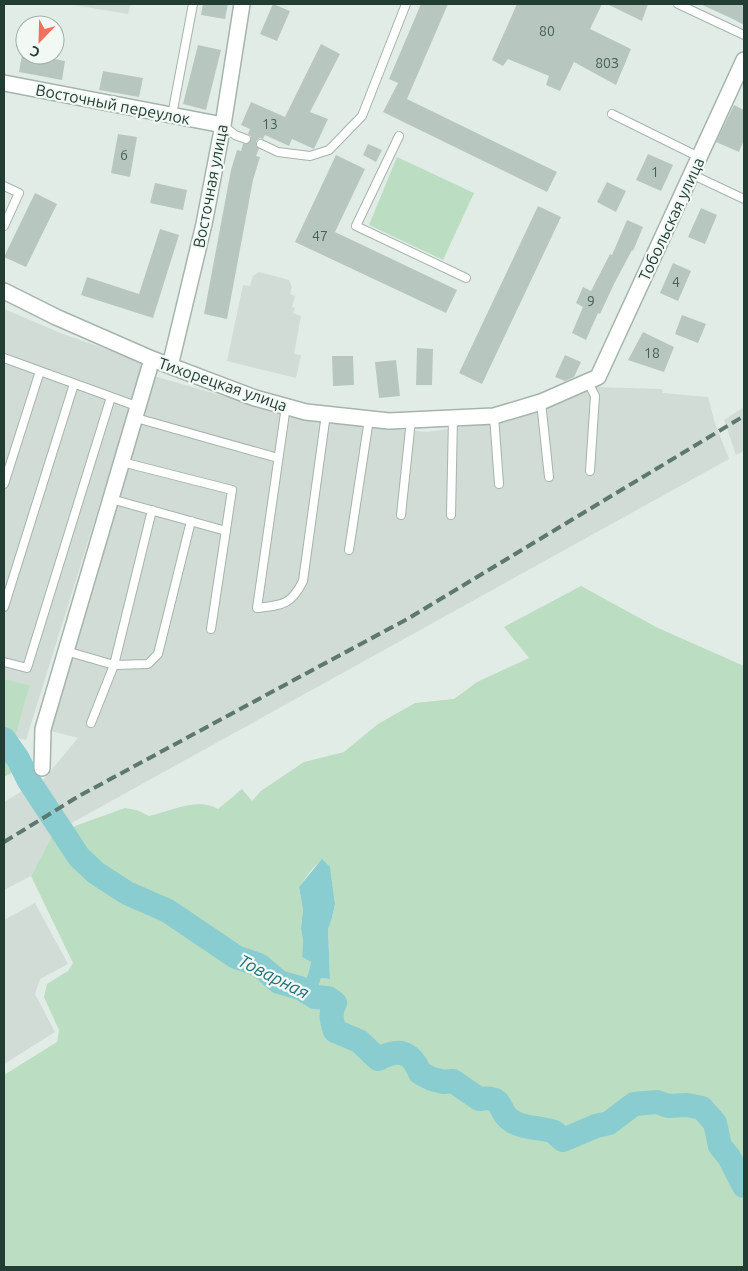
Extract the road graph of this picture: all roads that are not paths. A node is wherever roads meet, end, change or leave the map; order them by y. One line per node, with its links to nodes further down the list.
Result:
1 (193, 4): 9 (lane)
2 (242, 4): 10 (street, Восточная улица)
3 (406, 4): 13 (lane)
4 (678, 4): 5 (lane)
5 (744, 34)
6 (744, 60): 14 (street, Тобольская улица)
7 (4, 83): 9 (street, Восточный переулок)
8 (612, 114): 14 (lane)
9 (172, 115): 10 (street, Восточный переулок)
10 (222, 125): 12 (lane); 23 (street, Восточная улица)
11 (399, 136): 19 (lane)
12 (246, 139)
13 (261, 144)
14 (699, 157): 15 (street, Тобольская улица)
15 (691, 174): 17 (lane); 25 (street, Тобольская улица)
16 (4, 186): 18 (lane)
17 (744, 199)
18 (4, 226)
19 (466, 278)
20 (4, 291): 22 (street, Тихорецкая улица)
21 (4, 358): 24 (lane)
22 (152, 359): 23 (street, Тихорецкая улица); 30 (street)
23 (170, 366): 29 (street, Тихорецкая улица)
24 (40, 371): 26 (lane); 40 (lane)
25 (593, 379): 28 (street, Тихорецкая улица); 38 (lane)
26 (74, 384): 27 (lane); 49 (lane)
27 (112, 397): 30 (lane); 52 (lane)
28 (541, 402): 32 (street, Тихорецкая улица); 39 (lane)
29 (286, 406): 31 (street, Тихорецкая улица); 36 (lane)
30 (137, 413): 36 (lane); 37 (street)
31 (326, 414): 34 (street, Тихорецкая улица); 36 (lane)
32 (494, 416): 33 (street, Тихорецкая улица); 41 (lane)
33 (453, 418): 35 (street, Тихорецкая улица); 45 (lane)
34 (369, 419): 35 (street, Тихорецкая улица); 48 (lane)
35 (411, 420): 44 (lane)
36 (278, 458)
37 (122, 462): 42 (street); 47 (lane)
38 (590, 471)
39 (549, 476)
40 (4, 484)
41 (499, 484)
42 (112, 499): 43 (lane); 51 (street)
43 (152, 510): 46 (lane); 53 (lane)
44 (401, 514)
45 (451, 515)
46 (191, 521): 47 (lane); 53 (lane)
47 (226, 531): 50 (lane)
48 (349, 550)
49 (4, 607)
50 (211, 629)
51 (66, 651): 53 (lane); 55 (street)
52 (4, 662)
53 (114, 665): 54 (lane)
54 (90, 724)
55 (42, 768)

